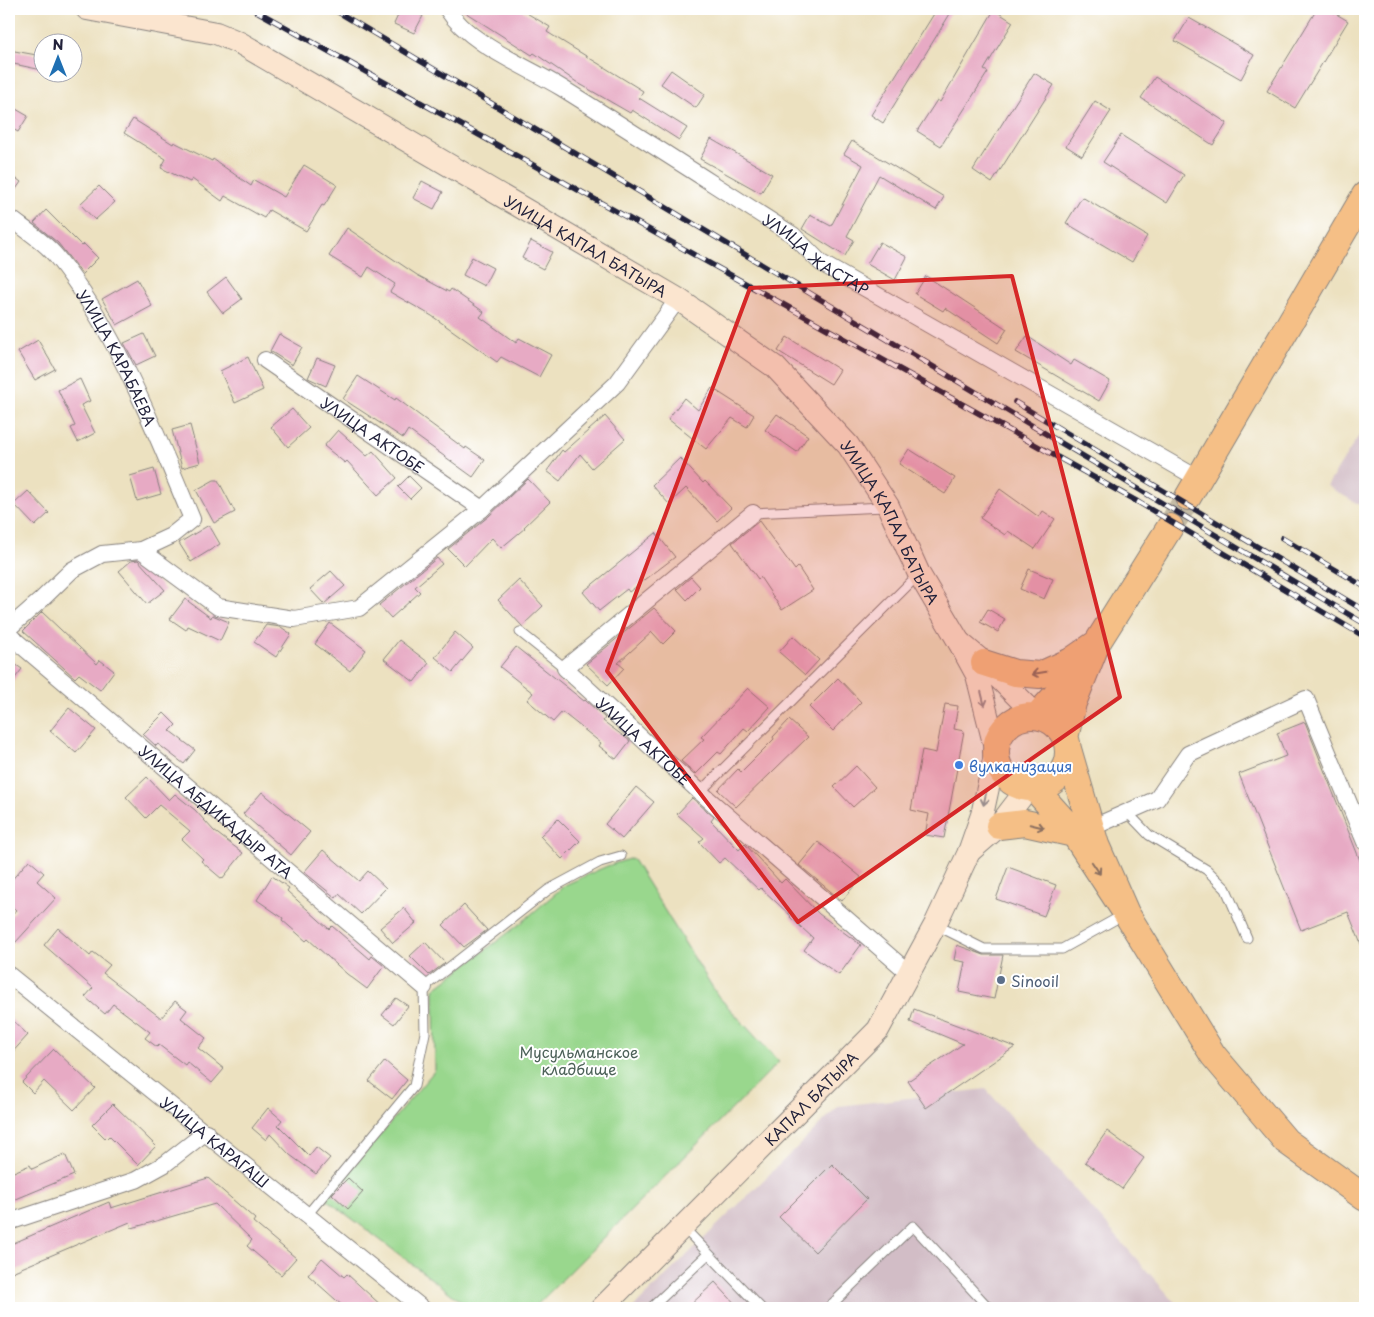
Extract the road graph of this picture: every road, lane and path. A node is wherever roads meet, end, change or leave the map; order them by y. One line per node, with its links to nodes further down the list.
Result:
1 (87, 9): 5 (main road, УЛИЦА КАПАЛ БАТЫРА)
2 (448, 9): 7 (street, УЛИЦА ЖАСТАР)
3 (1365, 195): 7 (main road)
4 (9, 217): 12 (street, УЛИЦА КАРАБАЕВА)
5 (678, 299): 8 (main road, УЛИЦА КАПАЛ БАТЫРА); 9 (street)
6 (265, 360): 9 (street, УЛИЦА АКТОБЕ)
7 (1194, 488)
8 (888, 506): 10 (lane); 13 (main road, УЛИЦА КАПАЛ БАТЫРА)
9 (482, 509): 12 (street)
10 (753, 513): 20 (street)
11 (1170, 528): 18 (main road)
12 (141, 550): 14 (street)
13 (918, 574): 17 (main road, УЛИЦА КАПАЛ БАТЫРА); 26 (lane)
14 (9, 628)
15 (520, 632): 20 (lane)
16 (9, 635): 39 (street, УЛИЦА АБДИКАДЫР АТА)
17 (959, 642): 19 (main road, УЛИЦА КАПАЛ БАТЫРА); 24 (main road, УЛИЦА КАПАЛ БАТЫРА, one-way to 24)
18 (1097, 643): 19 (main road, one-way to 19); 21 (main road); 22 (main road)
19 (984, 662): 22 (main road, УЛИЦА КАПАЛ БАТЫРА)
20 (565, 668): 26 (street, УЛИЦА АКТОБЕ)
21 (1081, 685): 23 (main road); 27 (main road)
22 (1037, 716): 23 (main road); 24 (main road)
23 (1066, 743): 25 (main road); 27 (main road)
24 (996, 751): 25 (main road); 32 (main road, КАПАЛ БАТЫРА, one-way to 32)
25 (1031, 788): 29 (main road, КАПАЛ БАТЫРА); 30 (main road)
26 (700, 792): 37 (street, УЛИЦА АКТОБЕ)
27 (1082, 799): 30 (main road)
28 (1127, 812): 30 (street); 31 (street); 36 (lane)
29 (999, 826): 30 (main road, one-way to 30); 32 (main road, КАПАЛ БАТЫРА)
30 (1082, 831): 34 (main road)
31 (1365, 842)
32 (969, 852): 35 (main road, КАПАЛ БАТЫРА)
33 (621, 856): 39 (lane)
34 (1126, 913): 35 (lane); 41 (main road)
35 (935, 925): 37 (main road, КАПАЛ БАТЫРА)
36 (1248, 938)
37 (909, 973): 44 (main road, КАПАЛ БАТЫРА)
38 (9, 974): 40 (street, УЛИЦА КАРАГАШ)
39 (424, 988): 42 (lane)
40 (206, 1132): 42 (street, УЛИЦА КАРАГАШ); 43 (street)
41 (1365, 1198)
42 (307, 1215): 46 (street, УЛИЦА КАРАГАШ)
43 (9, 1222)
44 (684, 1228): 45 (lane); 47 (main road, КАПАЛ БАТЫРА)
45 (708, 1254): 48 (lane); 49 (lane)
46 (422, 1308)
47 (602, 1308)
48 (651, 1308)
49 (761, 1308)
50 (828, 1308): 51 (lane)
51 (989, 1308)

